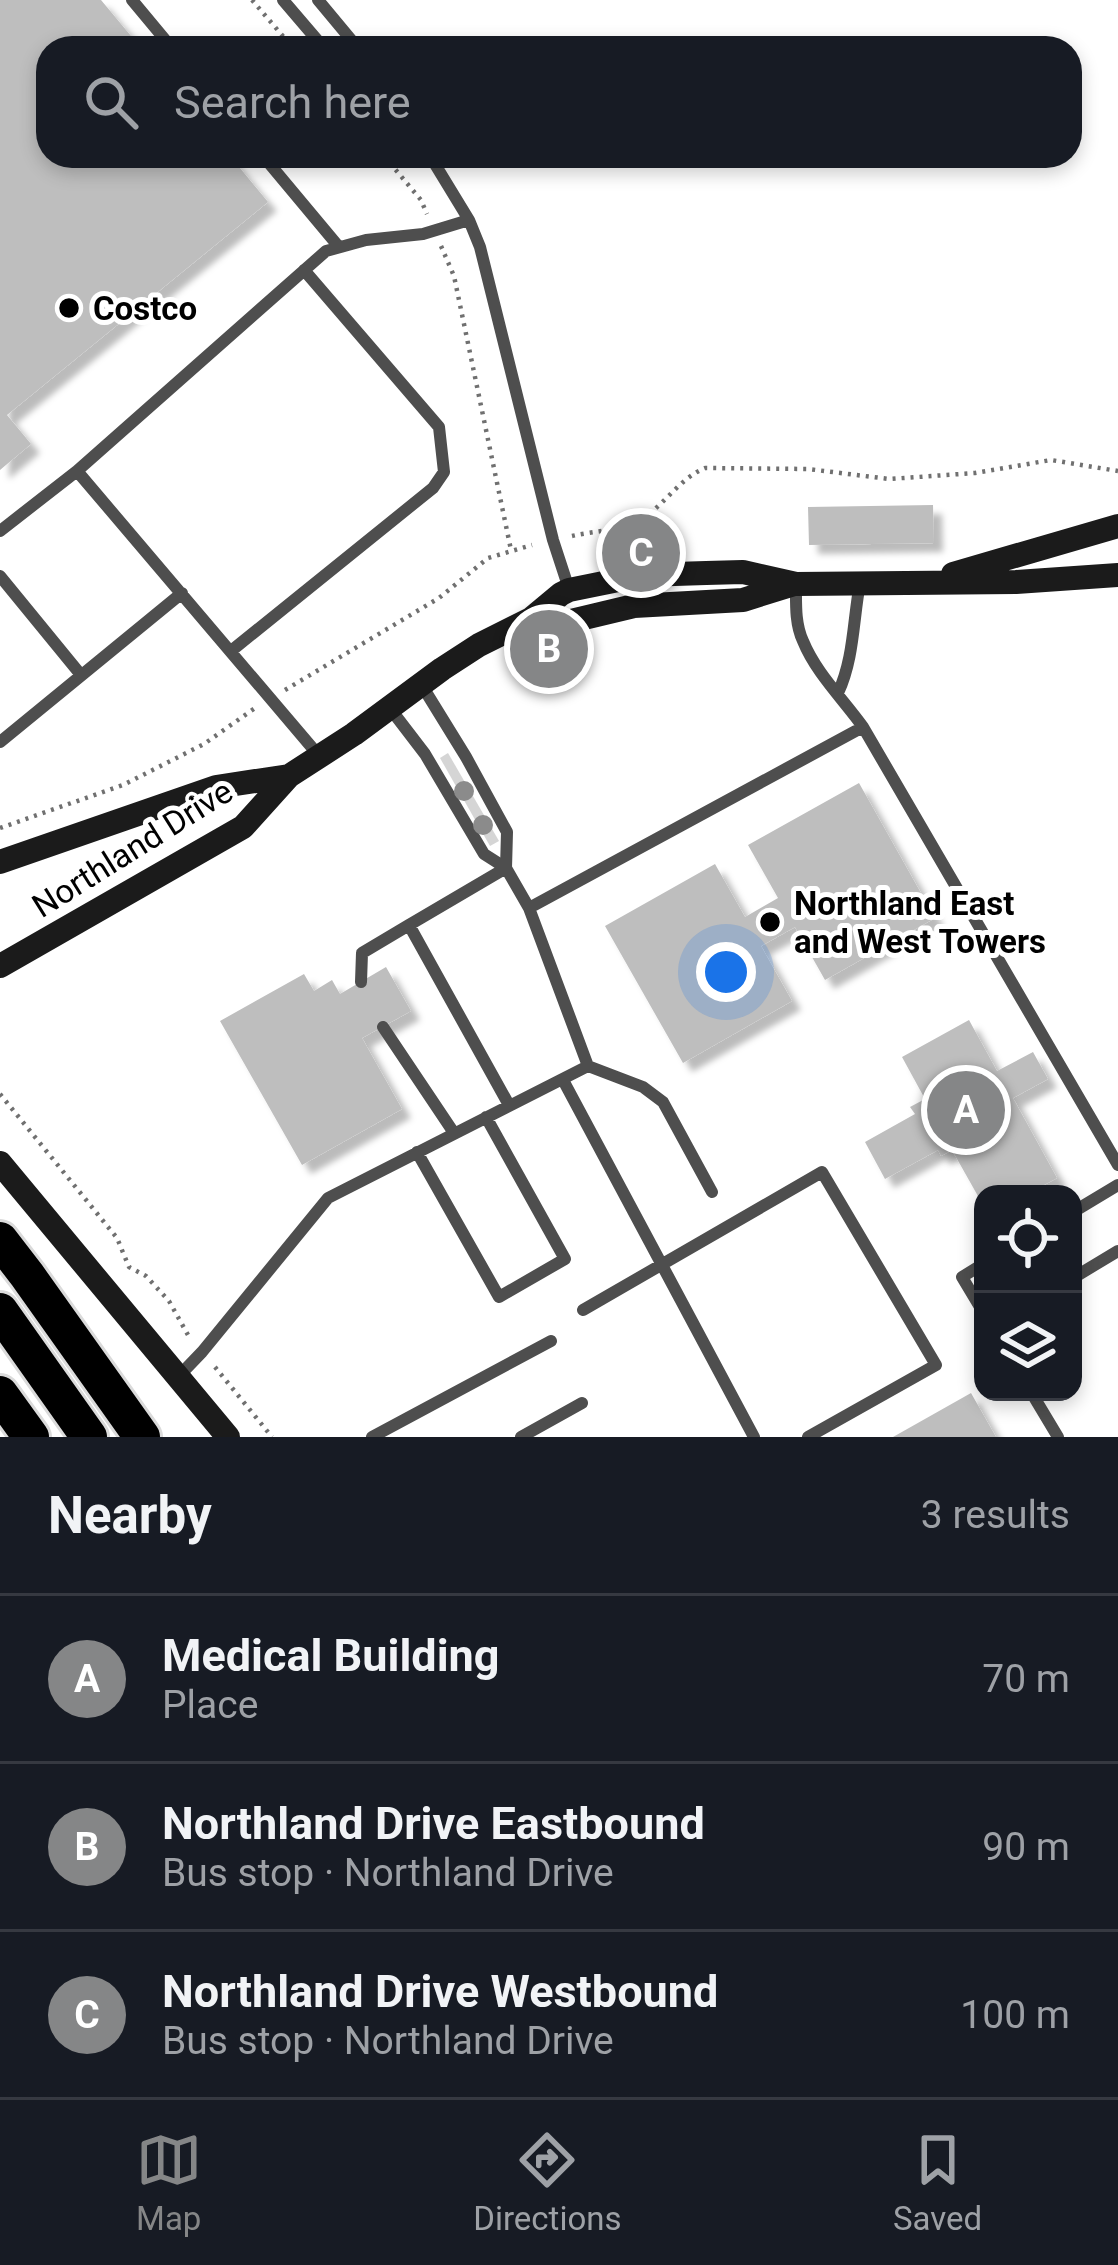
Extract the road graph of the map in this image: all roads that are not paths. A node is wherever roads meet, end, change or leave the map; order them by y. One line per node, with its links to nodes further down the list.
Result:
1 (132, 0): 5 (lane)
2 (283, 0): 6 (lane)
3 (318, 0): 4 (lane)
4 (338, 24): 7 (lane); 8 (lane)
5 (162, 36)
6 (313, 36)
7 (328, 36)
8 (348, 36)
9 (273, 168): 12 (lane)
10 (437, 168): 11 (lane)
11 (469, 220): 12 (lane); 22 (lane)
12 (339, 247): 13 (lane)
13 (304, 270): 14 (lane); 25 (lane)
14 (77, 471): 16 (lane); 23 (lane)
15 (1118, 526): 19 (main road, Northland Drive)
16 (0, 530)
17 (1118, 575): 19 (main road, Northland Drive)
18 (0, 576): 26 (lane)
19 (920, 582): 20 (main road, Northland Drive)
20 (860, 583): 21 (main road, Northland Drive); 28 (lane)
21 (796, 584): 22 (main road, Northland Drive); 24 (main road, Northland Drive); 28 (lane)
22 (569, 590): 24 (main road, Northland Drive)
23 (182, 593): 25 (lane); 26 (lane)
24 (531, 619): 27 (main road, Northland Drive)
25 (231, 651): 32 (lane)
26 (81, 675): 31 (lane)
27 (421, 684): 29 (main road, Northland Drive); 35 (lane)
28 (838, 693): 30 (lane)
29 (389, 707): 32 (main road, Northland Drive); 35 (lane)
30 (863, 727): 36 (lane); 48 (lane)
31 (0, 742)
32 (320, 757): 33 (main road, Northland Drive)
33 (289, 776): 34 (main road, Northland Drive); 38 (main road, Northland Drive)
34 (0, 862)
35 (506, 868): 36 (lane); 37 (lane)
36 (529, 908): 41 (lane)
37 (409, 925): 39 (lane); 43 (lane)
38 (0, 966)
39 (361, 982)
40 (382, 1027): 45 (lane)
41 (588, 1066): 42 (lane); 50 (lane)
42 (563, 1080): 43 (lane); 54 (lane)
43 (509, 1105): 44 (lane)
44 (486, 1117): 45 (lane); 46 (lane)
45 (454, 1133): 46 (lane)
46 (417, 1152): 61 (lane)
47 (0, 1163): 61 (main road)
48 (1118, 1165)
49 (1118, 1185): 51 (lane)
50 (712, 1192)
51 (1082, 1207)
52 (0, 1240): 67 (highway)
53 (1118, 1252): 56 (lane)
54 (662, 1264): 58 (lane); 71 (lane); 72 (lane)
55 (974, 1270): 57 (lane)
56 (1082, 1273)
57 (974, 1297)
58 (583, 1310)
59 (0, 1311): 66 (highway)
60 (550, 1341): 69 (lane)
61 (178, 1377): 68 (main road)
62 (0, 1394): 65 (highway)
63 (1036, 1401): 73 (lane)
64 (582, 1403): 70 (lane)
65 (31, 1437)
66 (89, 1437)
67 (142, 1437)
68 (228, 1437)
69 (372, 1437)
70 (521, 1437)
71 (754, 1437)
72 (808, 1437)
73 (1058, 1437)

